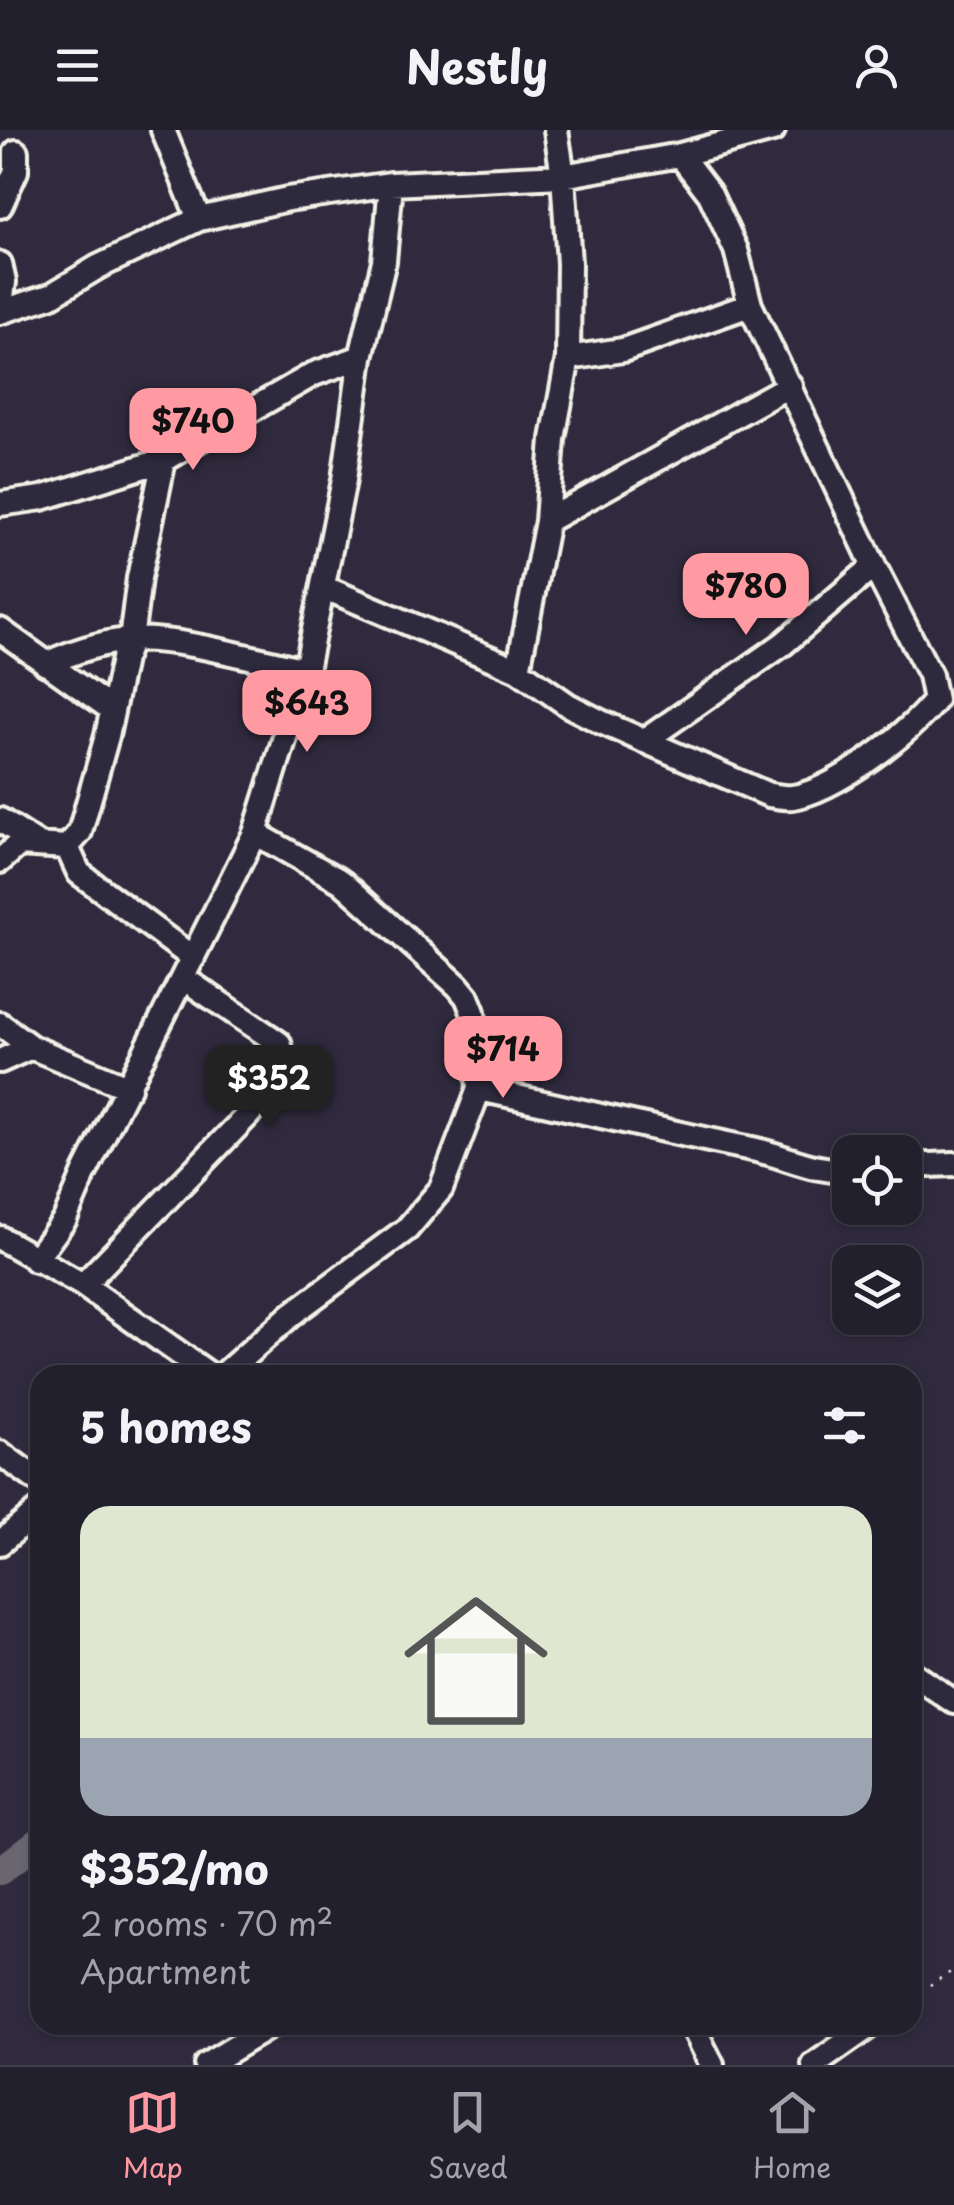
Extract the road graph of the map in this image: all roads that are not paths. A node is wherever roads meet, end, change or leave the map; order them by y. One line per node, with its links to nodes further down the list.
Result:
1 (163, 130): 10 (street)
2 (556, 130): 7 (street)
3 (774, 130): 4 (street)
4 (735, 136): 6 (street)
5 (16, 152): 9 (street)
6 (680, 154): 7 (street); 12 (street)
7 (564, 176): 8 (street); 15 (street)
8 (391, 184): 10 (street); 14 (street)
9 (0, 206)
10 (199, 219): 13 (street)
11 (0, 264): 13 (street)
12 (750, 305): 15 (street); 16 (street)
13 (0, 312)
14 (360, 357): 17 (street); 21 (street)
15 (568, 358): 19 (street)
16 (790, 385): 19 (street); 20 (street)
17 (164, 460): 18 (street); 23 (street)
18 (0, 504)
19 (548, 521): 26 (street)
20 (874, 566): 28 (street); 28 (street)
21 (323, 587): 25 (street); 26 (street)
22 (0, 630): 24 (street)
23 (132, 640): 24 (street); 25 (street); 27 (street)
24 (46, 664): 27 (street)
25 (306, 670): 30 (street)
26 (518, 670): 28 (street)
27 (111, 709): 32 (street)
28 (644, 741)
29 (0, 820): 31 (street)
30 (254, 834): 34 (street); 39 (street)
31 (38, 845): 32 (street); 33 (street)
32 (68, 848): 34 (street)
33 (0, 861)
34 (188, 968): 38 (street); 45 (street)
35 (0, 1024): 36 (street)
36 (31, 1048): 37 (street); 38 (street)
37 (0, 1062)
38 (129, 1088): 44 (street)
39 (479, 1089): 42 (street); 47 (street)
40 (954, 1164): 41 (street)
41 (922, 1165)
42 (832, 1172)
43 (0, 1238): 44 (street)
44 (35, 1260): 45 (street)
45 (83, 1286): 46 (street)
46 (196, 1365)
47 (234, 1365)
48 (0, 1453): 49 (street)
49 (30, 1475)
50 (30, 1518): 51 (street)
51 (0, 1543)
52 (922, 1680): 53 (street)
53 (954, 1702)
54 (263, 2035): 57 (street)
55 (696, 2035): 58 (street)
56 (857, 2035): 60 (street)
57 (243, 2056): 59 (street)
58 (706, 2062)
59 (206, 2065)
60 (814, 2065)

